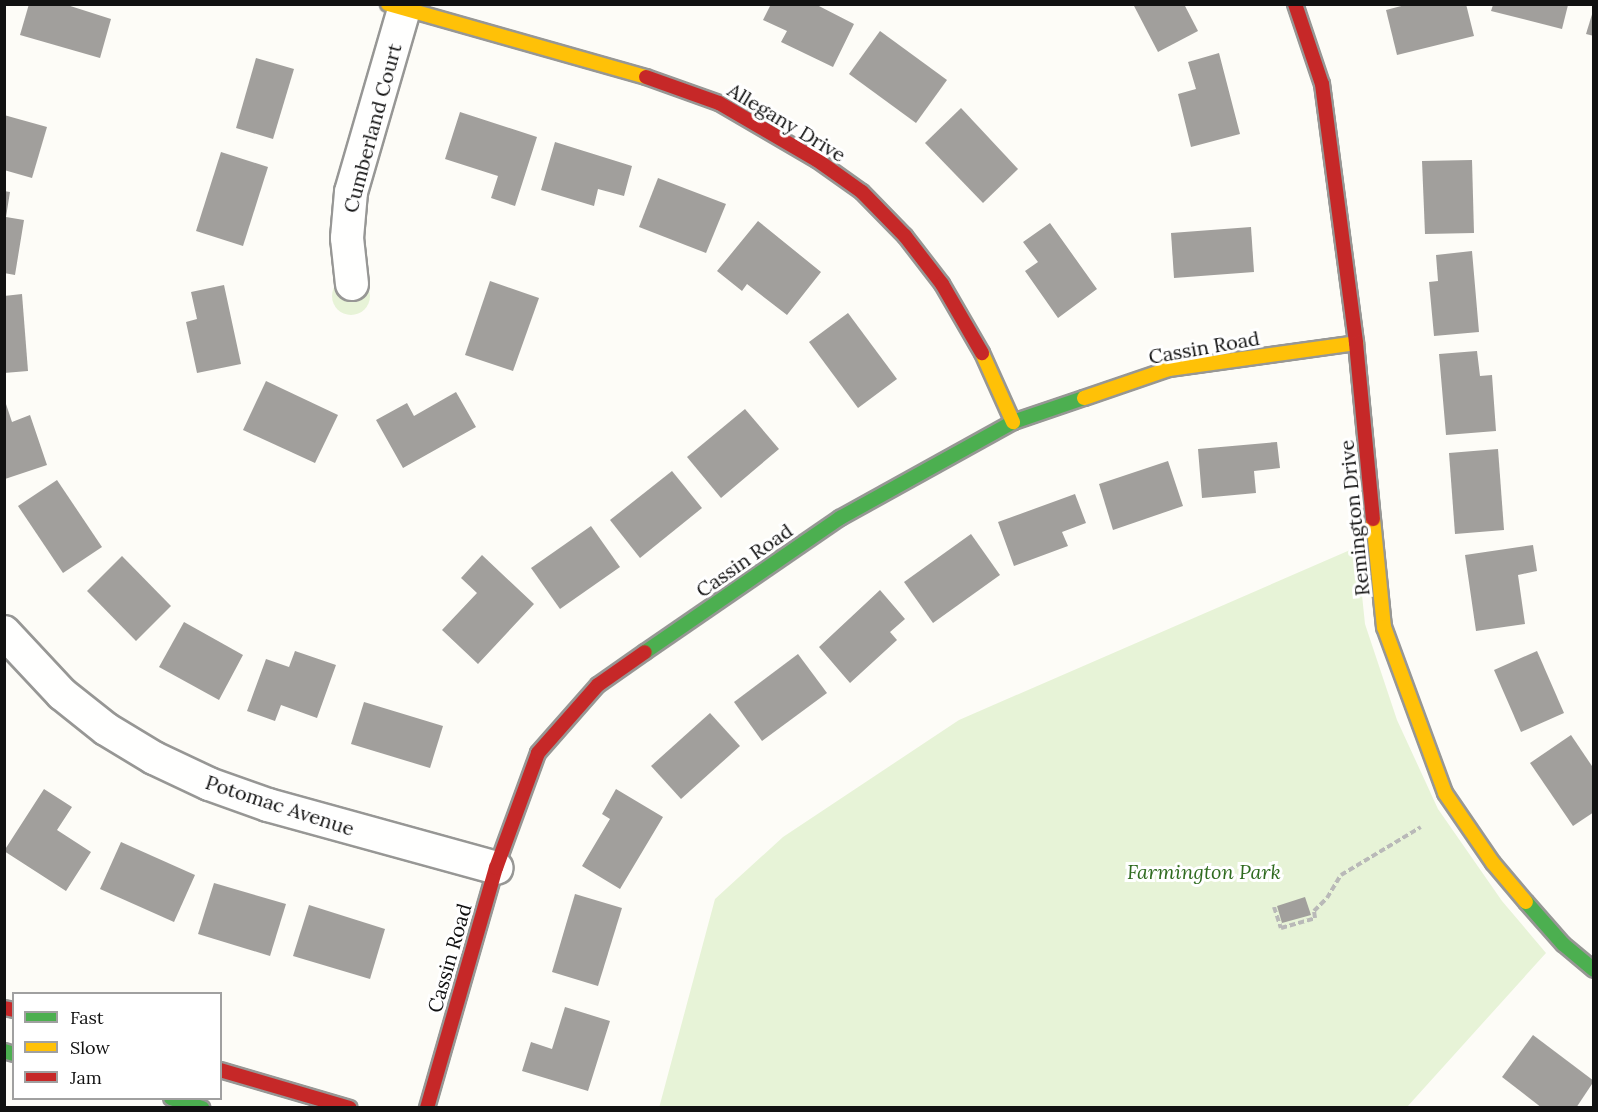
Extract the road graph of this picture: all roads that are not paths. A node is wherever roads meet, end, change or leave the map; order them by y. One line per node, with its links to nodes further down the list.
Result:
1 (1294, 4): 4 (street, Remington Drive)
2 (396, 7): 3 (street, Cumberland Court); 5 (street, Allegany Drive)
3 (352, 284)
4 (1356, 343): 5 (street, Cassin Road); 8 (street, Remington Drive)
5 (1013, 422): 7 (street, Cassin Road)
6 (4, 632): 7 (street, Potomac Avenue)
7 (496, 868): 13 (street, Cassin Road)
8 (1593, 970)
9 (222, 1071): 12 (street)
10 (178, 1100): 11 (street)
11 (202, 1107)
12 (350, 1107)
13 (427, 1107)

